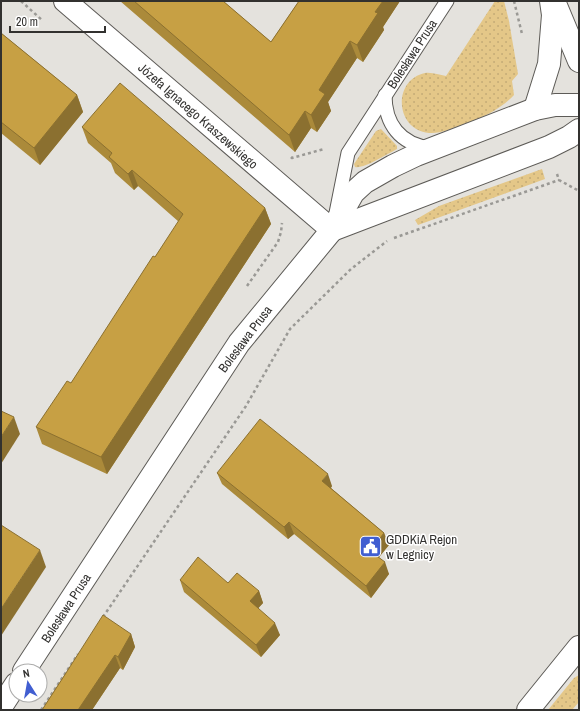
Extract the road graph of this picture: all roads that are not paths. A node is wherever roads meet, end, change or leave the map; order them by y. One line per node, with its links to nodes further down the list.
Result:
1 (65, 1): 12 (street, Józefa Ignacego Kraszewskiego)
2 (447, 1): 5 (lane, Bolesława Prusa)
3 (553, 1): 4 (street); 7 (street)
4 (579, 61)
5 (386, 95): 10 (lane); 12 (lane, Bolesława Prusa)
6 (579, 105): 7 (street)
7 (535, 109): 10 (street)
8 (579, 130): 9 (street)
9 (549, 147): 11 (street); 12 (street)
10 (435, 148): 12 (street)
11 (579, 151)
12 (332, 230): 14 (street, Bolesława Prusa)
13 (579, 647): 17 (street)
14 (29, 663)
15 (8, 696): 16 (street)
16 (1, 707)
17 (528, 710)

